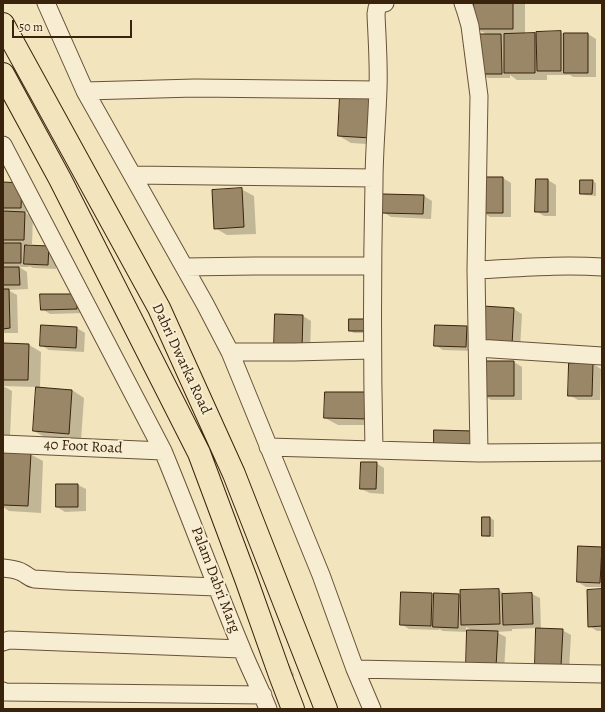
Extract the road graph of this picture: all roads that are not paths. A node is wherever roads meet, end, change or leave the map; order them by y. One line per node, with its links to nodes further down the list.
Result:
1 (46, 3): 7 (street)
2 (385, 3): 6 (street)
3 (462, 3): 14 (street)
4 (3, 24): 34 (main road, Dabri Dwarka Road)
5 (3, 74): 33 (main road, Dabri Dwarka Road)
6 (378, 90): 7 (street); 10 (street)
7 (85, 92): 9 (street)
8 (5, 152): 22 (street, Palam Dabri Marg)
9 (133, 175): 10 (street); 12 (street)
10 (374, 178): 11 (street)
11 (372, 266): 12 (street); 16 (street)
12 (185, 267): 17 (street)
13 (602, 267): 14 (street)
14 (476, 270): 15 (street)
15 (477, 348): 18 (street); 24 (street)
16 (372, 350): 17 (street); 21 (street)
17 (230, 352): 20 (street)
18 (602, 356)
19 (3, 444): 22 (street, 40 Foot Road)
20 (268, 447): 21 (street); 29 (street)
21 (374, 450): 24 (street)
22 (163, 451): 26 (street, Palam Dabri Marg)
23 (602, 452): 24 (street)
24 (479, 453)
25 (3, 568): 26 (street)
26 (216, 587): 28 (street, Palam Dabri Marg)
27 (3, 642): 28 (street)
28 (241, 649): 32 (street, Palam Dabri Marg)
29 (356, 669): 30 (street); 35 (street)
30 (602, 674)
31 (4, 694): 32 (street)
32 (266, 702)
33 (293, 709)
34 (326, 709)
35 (372, 709)

